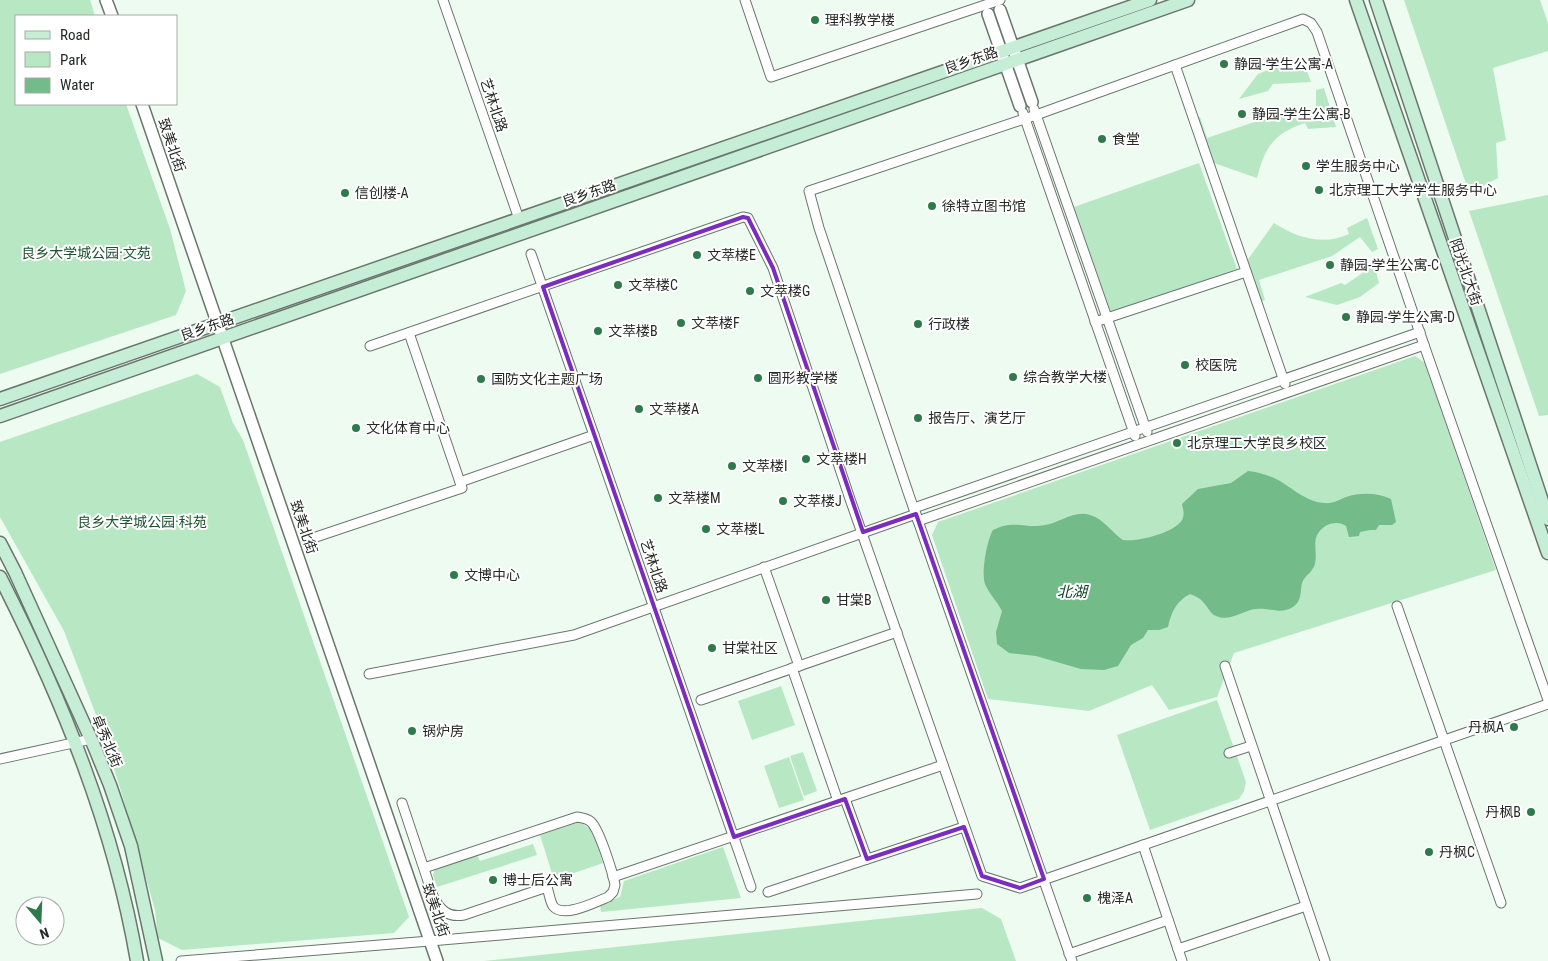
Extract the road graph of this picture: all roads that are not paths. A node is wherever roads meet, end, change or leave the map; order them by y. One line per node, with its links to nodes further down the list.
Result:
1 (106, 0): 10 (street)
2 (443, 0): 19 (street, 艺林北路)
3 (745, 0): 9 (street)
4 (1150, 0): 11 (main road, 良乡东路)
5 (1188, 0): 11 (main road, 良乡东路)
6 (1356, 0): 46 (main road, 阳光北大街)
7 (1376, 0): 42 (main road, 阳光北大街)
8 (998, 3): 9 (street); 11 (street)
9 (986, 6): 11 (street)
10 (112, 15)
11 (1009, 56): 13 (street); 15 (street); 18 (main road, 良乡东路)
12 (1175, 65): 16 (street); 21 (street); 26 (street)
13 (1032, 102): 16 (street)
14 (142, 105): 25 (street, 致美北街)
15 (1020, 106): 17 (street)
16 (1036, 115): 17 (street); 23 (street)
17 (1024, 119): 24 (street); 41 (street)
18 (757, 144): 19 (main road, 良乡东路); 28 (main road, 良乡东路)
19 (519, 219): 25 (main road, 良乡东路)
20 (531, 254): 22 (street, 艺林北路)
21 (1246, 272): 23 (street); 31 (street)
22 (543, 287): 27 (street); 37 (street, 艺林北路); 43 (street)
23 (1108, 318): 24 (street); 35 (street)
24 (1095, 322): 36 (street)
25 (218, 323): 28 (street, 致美北街); 33 (main road, 良乡东路)
26 (1420, 332): 29 (street); 31 (street)
27 (409, 333): 30 (street); 40 (street)
28 (223, 337): 34 (main road, 良乡东路); 80 (street, 致美北街)
29 (1424, 345): 32 (street); 56 (street)
30 (370, 346)
31 (1283, 380): 32 (street); 35 (street)
32 (1288, 392): 38 (street)
33 (0, 399)
34 (0, 416)
35 (1146, 427): 36 (street); 38 (street)
36 (1133, 432): 39 (street); 41 (street)
37 (594, 435): 40 (street); 49 (street, 艺林北路)
38 (1150, 439): 39 (street)
39 (1137, 444): 41 (street)
40 (460, 482): 44 (street)
41 (916, 514): 43 (street); 73 (street)
42 (1548, 519)
43 (863, 532): 47 (street); 51 (street)
44 (310, 539)
45 (0, 543): 57 (main road, 卓秀北街)
46 (1548, 553)
47 (764, 567): 49 (street); 53 (street)
48 (0, 577): 59 (main road)
49 (654, 606): 54 (street); 68 (street, 艺林北路)
50 (1397, 606): 58 (street)
51 (897, 632): 53 (street); 63 (street)
52 (1224, 666): 60 (street)
53 (795, 667): 55 (street); 64 (street)
54 (369, 674)
55 (701, 700)
56 (1548, 702): 58 (street)
57 (91, 740): 59 (street); 84 (main road, 卓秀北街)
58 (1444, 740): 65 (street); 77 (street)
59 (75, 743): 62 (street); 83 (main road)
60 (1251, 746): 61 (street); 65 (street)
61 (1229, 753)
62 (0, 759)
63 (943, 765): 64 (street); 67 (street)
64 (841, 800): 68 (street); 70 (street)
65 (1270, 800): 69 (street); 78 (street)
66 (402, 803): 71 (street)
67 (964, 827): 70 (street); 73 (street)
68 (734, 837): 72 (street); 74 (street, 艺林北路)
69 (1143, 845): 73 (street); 79 (street)
70 (867, 859): 75 (street)
71 (424, 868): 72 (street); 72 (street)
72 (614, 878)
73 (1044, 880): 82 (street)
74 (751, 888)
75 (768, 892)
76 (977, 894): 80 (street)
77 (1501, 903)
78 (1306, 906): 81 (street); 88 (street)
79 (1168, 920): 81 (street); 82 (street)
80 (430, 941): 85 (street); 86 (street, 致美北街)
81 (1178, 949): 87 (street)
82 (1070, 957)
83 (138, 961)
84 (156, 961)
85 (181, 961)
86 (438, 961)
87 (1182, 961)
88 (1325, 961)

